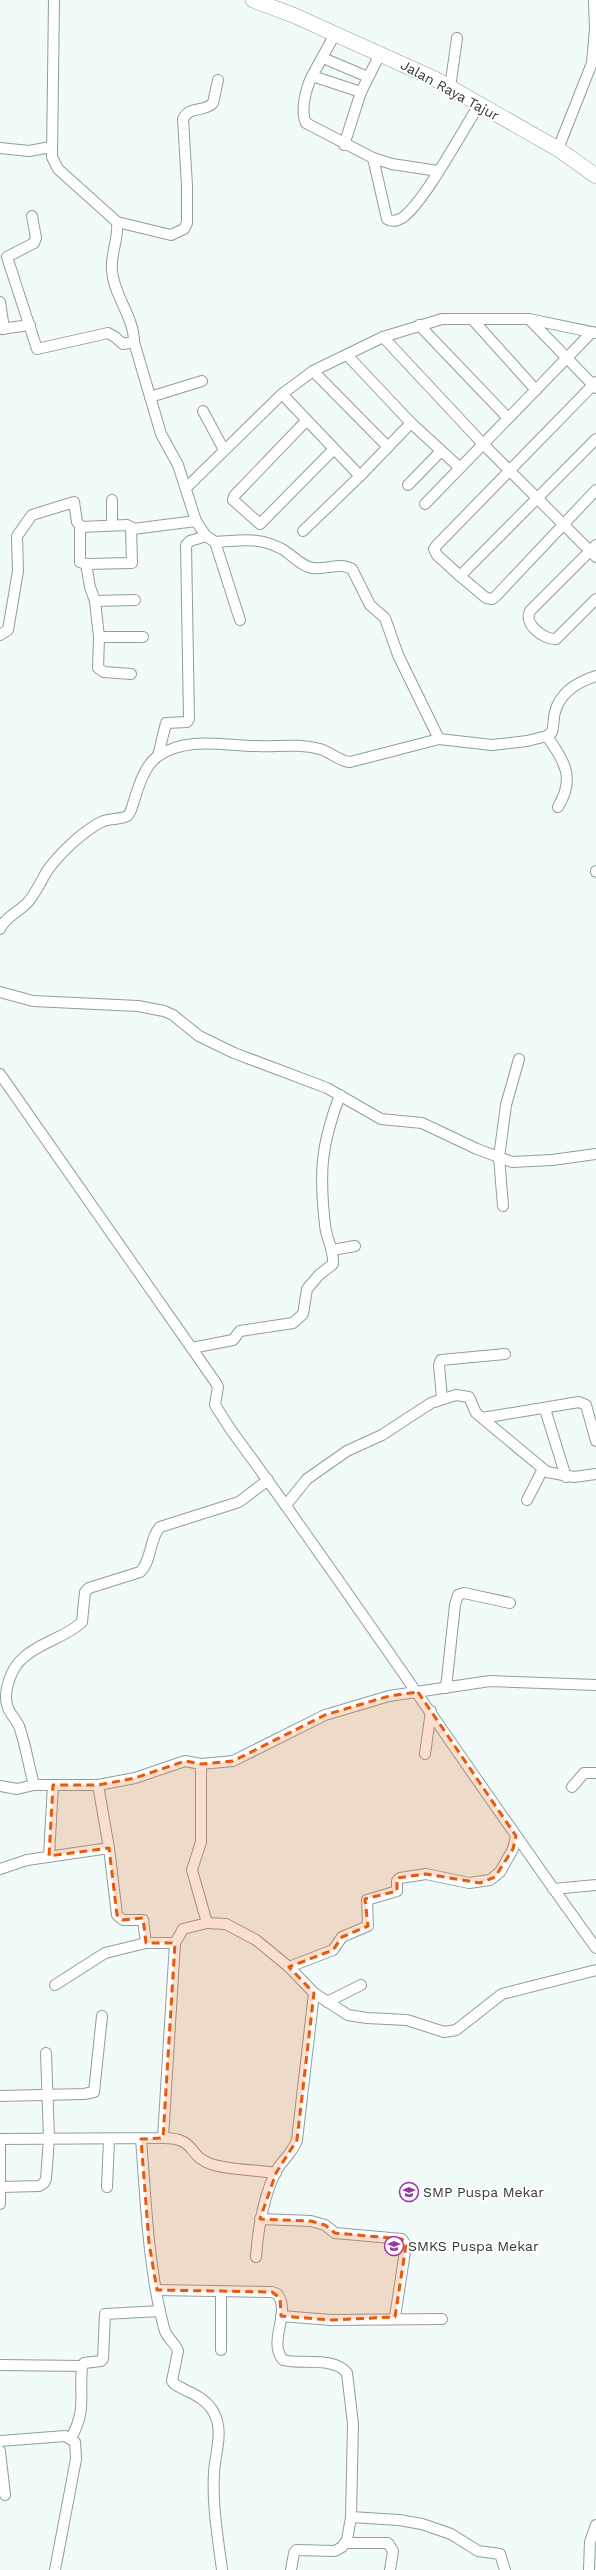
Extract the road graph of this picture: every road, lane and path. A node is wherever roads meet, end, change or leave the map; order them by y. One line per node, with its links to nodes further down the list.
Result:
1 (54, 0): 15 (street)
2 (253, 0): 4 (main road, Jalan Raya Tajur)
3 (594, 0): 17 (street)
4 (335, 34): 6 (main road, Jalan Raya Tajur); 7 (street)
5 (457, 38): 11 (street)
6 (380, 54): 9 (street); 11 (main road, Jalan Raya Tajur)
7 (323, 58): 8 (street); 9 (street)
8 (312, 76): 12 (street); 14 (street)
9 (368, 77): 12 (street)
10 (218, 80): 22 (street)
11 (450, 88): 13 (main road, Jalan Raya Tajur)
12 (361, 92): 14 (street)
13 (479, 105): 17 (main road, Jalan Raya Tajur); 19 (street)
14 (344, 145): 18 (street)
15 (50, 147): 16 (street); 22 (street)
16 (0, 148)
17 (558, 149): 20 (main road, Jalan Raya Tajur)
18 (373, 158): 19 (street); 19 (street)
19 (438, 171)
20 (596, 176)
21 (32, 216): 27 (street)
22 (117, 222): 31 (street)
23 (0, 302): 28 (street)
24 (472, 319): 25 (street); 26 (street); 37 (street)
25 (529, 319): 29 (street); 33 (street)
26 (418, 324): 30 (street); 41 (street)
27 (30, 325): 28 (street); 31 (street)
28 (2, 329)
29 (594, 332): 33 (street)
30 (383, 337): 32 (street); 45 (street)
31 (134, 342): 39 (street)
32 (347, 355): 34 (street); 43 (street)
33 (566, 359): 36 (street); 37 (street)
34 (313, 371): 38 (street); 46 (street)
35 (202, 381): 39 (street)
36 (595, 385): 51 (street)
37 (536, 390): 41 (street)
38 (282, 394): 42 (street); 47 (street)
39 (150, 397): 54 (street)
40 (203, 411): 47 (street)
41 (508, 418): 45 (street)
42 (306, 421): 48 (street); 48 (street)
43 (411, 423): 46 (street); 49 (street)
44 (596, 439): 56 (street)
45 (483, 444): 50 (street); 51 (street)
46 (388, 447): 52 (street)
47 (224, 450): 54 (street)
48 (333, 450): 52 (street)
49 (441, 451): 50 (street); 53 (street)
50 (459, 467): 58 (street)
51 (511, 471): 56 (street); 69 (street)
52 (360, 476): 64 (street)
53 (408, 485)
54 (186, 488): 59 (street)
55 (596, 490): 60 (street)
56 (537, 497): 60 (street); 69 (street)
57 (112, 500): 62 (street)
58 (425, 504)
59 (196, 521): 63 (street); 65 (street)
60 (563, 524): 67 (street); 69 (street)
61 (80, 525): 62 (street); 68 (street); 74 (street)
62 (112, 525): 63 (street)
63 (131, 527): 68 (street)
64 (304, 531)
65 (206, 536): 66 (street); 81 (street)
66 (215, 542): 73 (street); 80 (street)
67 (594, 551): 70 (street)
68 (86, 564): 71 (street)
69 (460, 576)
70 (596, 599)
71 (95, 600): 72 (street); 75 (street)
72 (135, 600)
73 (240, 620)
74 (0, 635)
75 (99, 637): 76 (street); 77 (street)
76 (143, 637)
77 (131, 674)
78 (596, 676): 79 (street)
79 (547, 736): 80 (street); 82 (street)
80 (439, 739): 81 (street)
81 (158, 756): 83 (street)
82 (558, 807)
83 (0, 929)
84 (0, 992): 87 (street)
85 (519, 1059): 89 (street)
86 (0, 1074): 93 (street)
87 (340, 1095): 89 (street); 92 (street)
88 (596, 1154): 89 (street)
89 (499, 1157): 90 (street)
90 (503, 1206)
91 (355, 1246): 92 (street)
92 (332, 1250): 93 (street)
93 (192, 1348): 102 (street)
94 (505, 1354): 95 (street)
95 (442, 1398): 97 (street); 104 (street)
96 (545, 1409): 97 (street); 98 (street); 101 (street)
97 (482, 1418): 99 (street)
98 (596, 1441)
99 (543, 1469): 101 (street); 103 (street)
100 (596, 1474): 101 (street)
101 (566, 1477)
102 (268, 1480): 104 (street); 116 (street)
103 (527, 1500)
104 (286, 1505): 108 (street)
105 (510, 1603): 107 (street)
106 (596, 1685): 107 (street)
107 (446, 1688): 108 (street)
108 (418, 1692): 109 (street); 111 (street)
109 (431, 1712): 110 (street); 118 (street)
110 (425, 1754)
111 (201, 1764): 114 (street); 124 (street)
112 (596, 1773): 117 (street)
113 (53, 1785): 114 (street); 116 (street); 120 (street)
114 (98, 1785): 119 (street)
115 (0, 1786): 116 (street)
116 (34, 1786)
117 (572, 1787)
118 (516, 1836): 123 (street); 128 (street)
119 (109, 1848): 120 (street); 125 (street)
120 (50, 1856): 121 (street)
121 (0, 1869)
122 (596, 1884): 123 (street)
123 (554, 1889): 127 (street)
124 (207, 1923): 126 (street); 128 (street)
125 (146, 1943): 126 (street); 130 (street)
126 (175, 1944): 139 (street)
127 (596, 1948)
128 (289, 1967): 132 (street)
129 (596, 1970): 133 (street)
130 (55, 1985)
131 (361, 1985): 133 (street)
132 (314, 1993): 133 (street); 143 (street)
133 (327, 2002)
134 (102, 2016): 136 (street)
135 (46, 2053): 136 (street)
136 (48, 2095): 137 (street); 138 (street)
137 (0, 2096)
138 (49, 2138): 140 (street); 142 (street); 144 (street)
139 (162, 2138): 141 (street); 143 (street)
140 (109, 2139): 141 (street); 145 (street)
141 (141, 2139): 149 (street)
142 (0, 2140): 144 (street)
143 (276, 2172): 147 (street)
144 (1, 2187): 146 (street)
145 (107, 2187)
146 (0, 2204)
147 (260, 2219): 148 (street); 153 (street)
148 (256, 2257)
149 (157, 2290): 150 (street); 151 (street)
150 (221, 2292): 152 (street); 155 (street)
151 (160, 2311): 157 (street); 166 (street)
152 (281, 2316): 153 (street); 162 (street)
153 (395, 2317): 154 (street)
154 (442, 2319)
155 (221, 2350)
156 (0, 2365): 157 (street)
157 (82, 2366): 158 (street)
158 (71, 2438): 159 (street); 165 (street)
159 (0, 2441)
160 (0, 2451): 161 (street)
161 (5, 2495)
162 (351, 2517): 164 (street); 169 (street)
163 (596, 2525): 170 (street)
164 (345, 2544): 167 (street); 168 (street)
165 (56, 2570)
166 (222, 2570)
167 (291, 2570)
168 (390, 2570)
169 (505, 2570)
170 (589, 2570)

